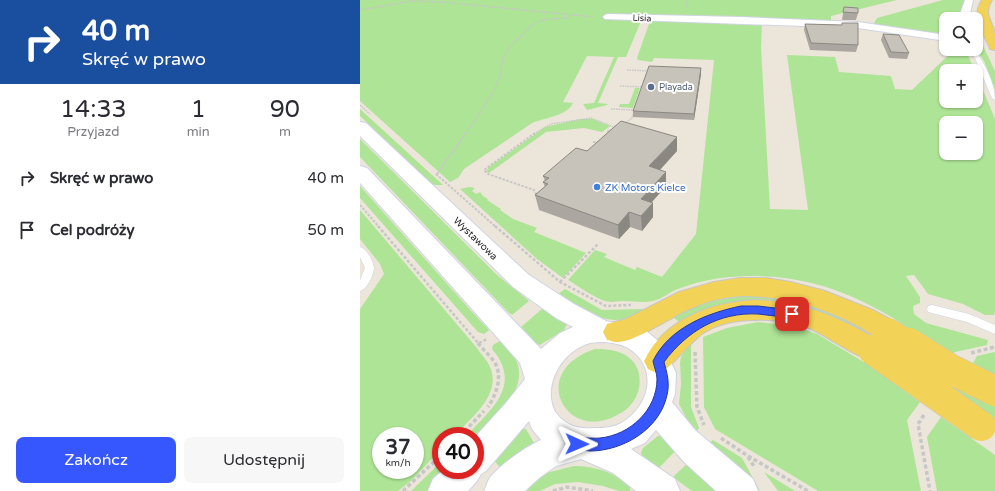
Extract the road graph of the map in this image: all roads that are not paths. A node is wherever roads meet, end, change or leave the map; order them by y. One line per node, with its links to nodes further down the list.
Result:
1 (969, 0): 3 (street)
2 (987, 0): 6 (main road)
3 (966, 12)
4 (608, 17): 5 (street, Lisia)
5 (939, 37)
6 (995, 46)
7 (976, 56): 8 (lane)
8 (995, 98)
9 (366, 122): 15 (street, Wystawowa)
10 (360, 172): 18 (street)
11 (360, 250): 12 (lane)
12 (360, 287)
13 (932, 309): 14 (lane)
14 (995, 330)
15 (611, 331): 16 (main road); 17 (street); 18 (street)
16 (880, 340): 17 (main road); 19 (main road, bridge); 21 (main road, bridge)
17 (658, 361): 20 (street)
18 (537, 382): 22 (street); 23 (street)
19 (995, 391)
20 (657, 405): 22 (street); 28 (street)
21 (988, 431)
22 (584, 444): 26 (street); 27 (street)
23 (484, 450)
24 (457, 479): 25 (street)
25 (445, 491)
26 (500, 491)
27 (663, 491)
28 (741, 491)

